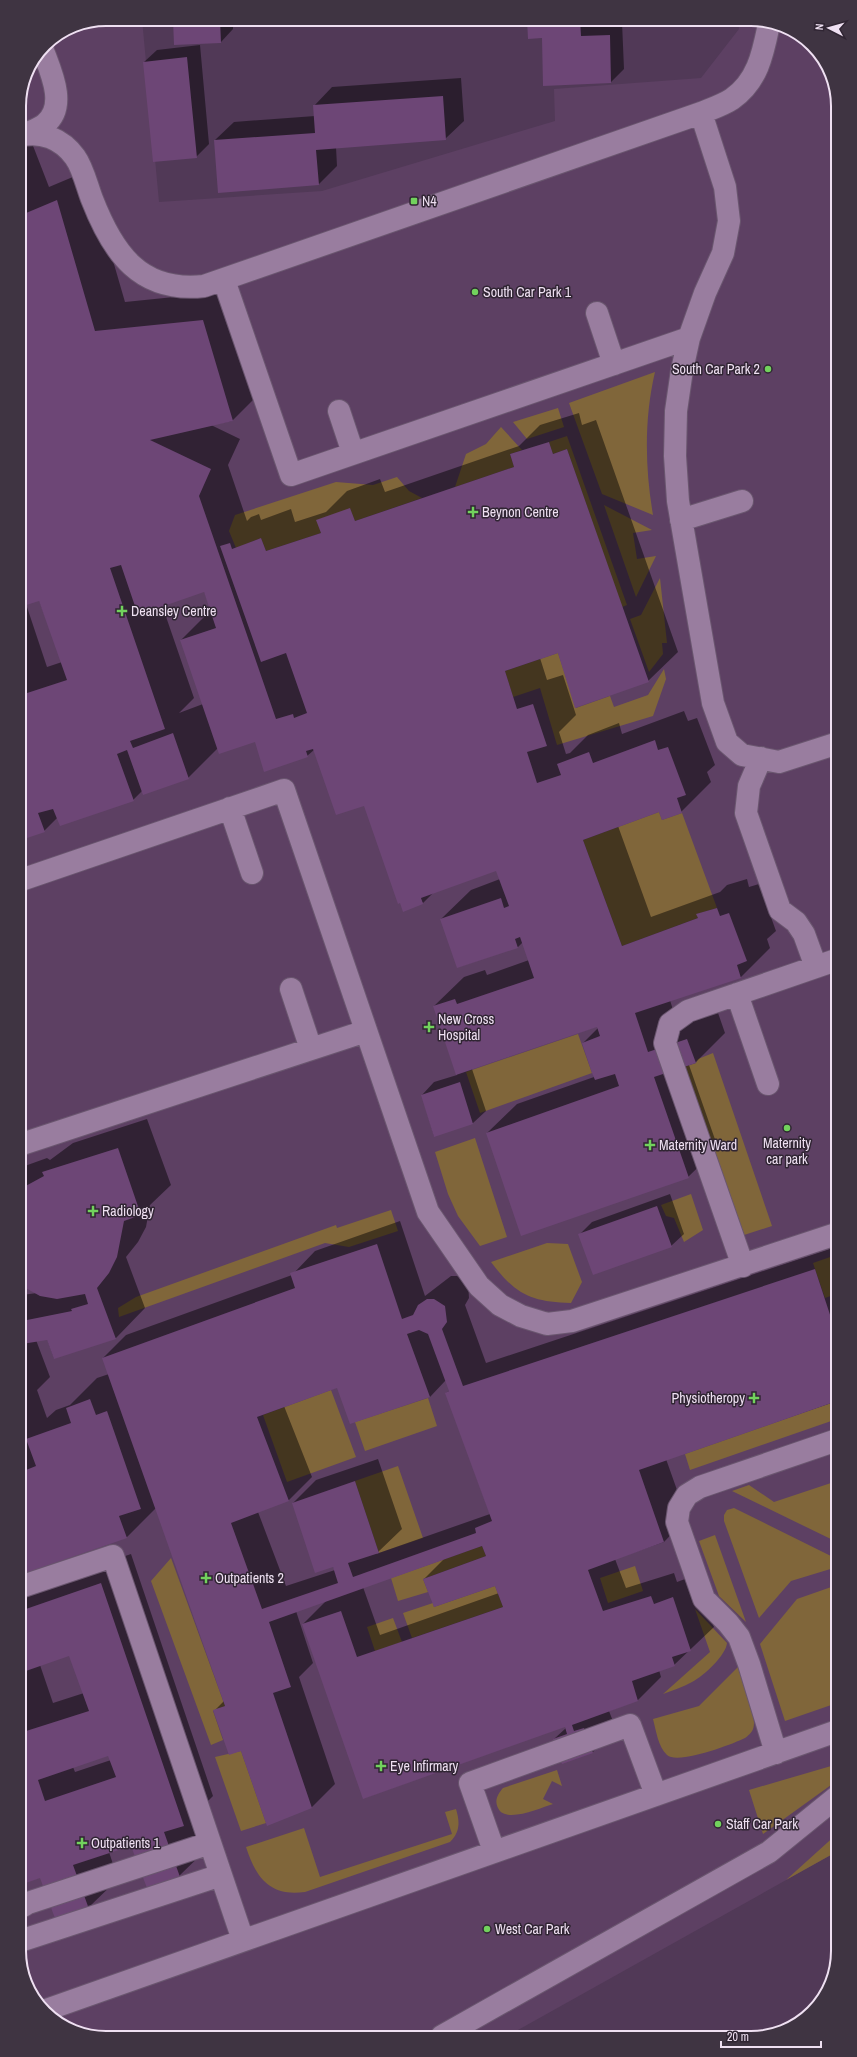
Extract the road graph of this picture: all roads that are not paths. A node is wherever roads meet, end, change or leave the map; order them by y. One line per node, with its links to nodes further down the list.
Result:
1 (768, 28): 3 (lane)
2 (44, 55): 4 (lane)
3 (701, 113): 6 (lane); 8 (lane)
4 (26, 133)
5 (26, 135): 6 (lane)
6 (224, 280): 11 (lane)
7 (597, 312): 9 (lane)
8 (689, 338): 9 (lane); 13 (lane)
9 (614, 364): 11 (lane)
10 (339, 412): 11 (lane)
11 (353, 453)
12 (742, 501): 13 (lane)
13 (681, 520): 15 (lane)
14 (831, 745): 15 (lane)
15 (761, 758): 19 (lane)
16 (230, 808): 17 (lane); 18 (lane); 22 (lane)
17 (252, 873)
18 (26, 878)
19 (826, 964): 21 (lane)
20 (291, 989): 23 (lane)
21 (737, 994): 24 (lane); 27 (lane)
22 (366, 1030): 23 (lane); 27 (lane)
23 (311, 1049): 25 (lane)
24 (768, 1084)
25 (26, 1143)
26 (831, 1236): 27 (lane)
27 (743, 1266)
28 (831, 1442): 31 (lane)
29 (26, 1585): 34 (lane)
30 (831, 1733): 31 (lane)
31 (776, 1753): 32 (lane)
32 (656, 1795): 35 (lane); 35 (lane)
33 (831, 1802): 41 (lane)
34 (210, 1843): 36 (lane); 37 (lane)
35 (494, 1851): 39 (lane)
36 (220, 1875): 38 (lane); 39 (lane)
37 (26, 1904)
38 (26, 1939)
39 (243, 1940): 40 (lane)
40 (51, 2008)
41 (451, 2031)

